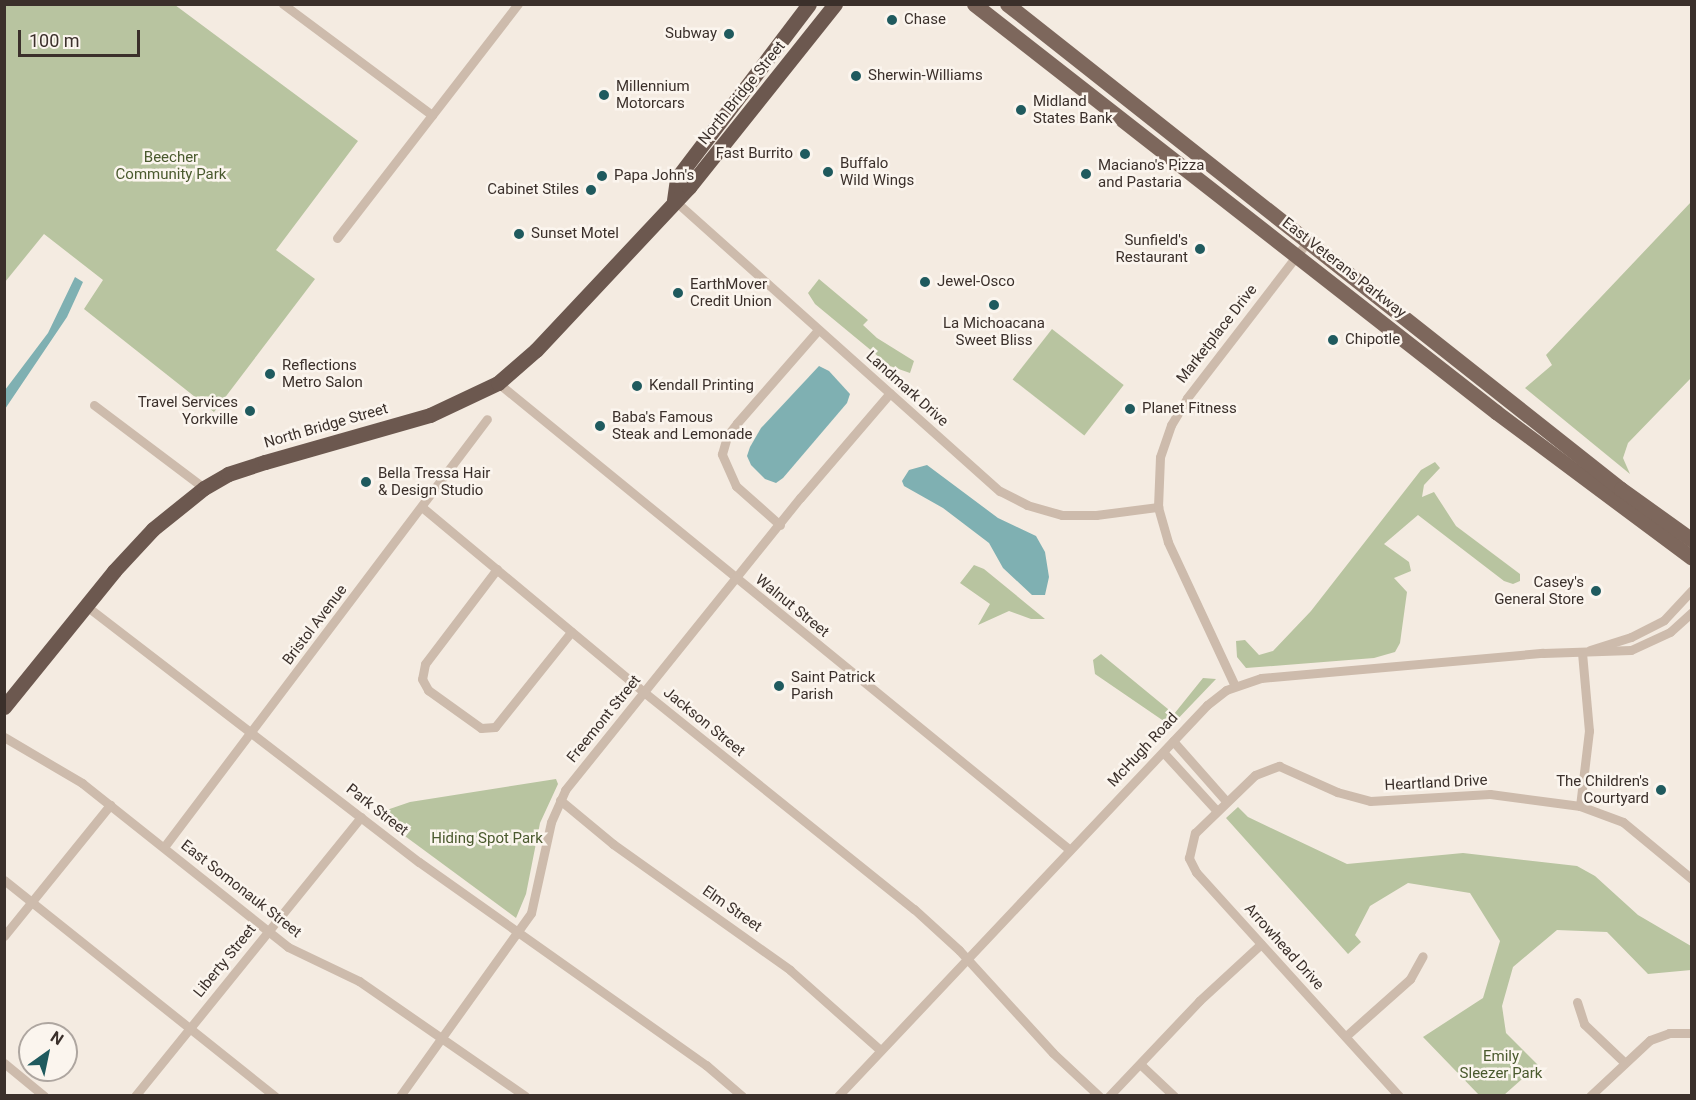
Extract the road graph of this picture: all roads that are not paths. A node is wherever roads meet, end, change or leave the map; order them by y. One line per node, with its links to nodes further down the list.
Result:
1 (284, 4): 7 (street)
2 (809, 4): 8 (highway, North Bridge Street)
3 (835, 4): 8 (highway, North Bridge Street)
4 (974, 4): 11 (main road, East Veterans Parkway)
5 (1007, 4): 10 (main road, East Veterans Parkway)
6 (512, 6): 7 (street)
7 (432, 115): 9 (street)
8 (674, 200): 12 (street, Landmark Drive); 13 (highway, North Bridge Street)
9 (337, 238)
10 (1308, 241): 11 (street, Marketplace Drive); 21 (main road, East Veterans Parkway)
11 (1298, 254): 18 (street, Marketplace Drive); 22 (main road, East Veterans Parkway)
12 (818, 330): 14 (street, Landmark Drive); 20 (street)
13 (498, 383): 17 (highway, North Bridge Street); 24 (street, Walnut Street)
14 (890, 393): 18 (street, Landmark Drive); 20 (street, Freemont Street)
15 (94, 405): 17 (street)
16 (487, 419): 19 (street, Bristol Avenue)
17 (204, 488): 26 (highway, North Bridge Street)
18 (1158, 507): 30 (street, Marketplace Drive)
19 (423, 508): 23 (street, Jackson Street); 33 (street, Bristol Avenue)
20 (780, 525): 24 (street, Freemont Street)
21 (1692, 540)
22 (1692, 558)
23 (496, 569): 28 (street, Jackson Street); 28 (street)
24 (737, 581): 31 (street, Freemont Street); 44 (street, Walnut Street)
25 (1692, 590): 29 (street, McHugh Road)
26 (85, 605): 32 (highway, North Bridge Street); 33 (street, Park Street)
27 (1692, 612): 29 (street, McHugh Road)
28 (571, 632): 31 (street, Jackson Street)
29 (1582, 653): 30 (street, McHugh Road); 40 (street)
30 (1235, 686): 35 (street, McHugh Road)
31 (645, 693): 37 (street, Freemont Street); 53 (street, Jackson Street)
32 (4, 707)
33 (253, 732): 42 (street, Park Street); 43 (street, Bristol Avenue)
34 (4, 737): 39 (street, East Somonauk Street)
35 (1173, 741): 36 (street, McHugh Road); 38 (street)
36 (1163, 752): 41 (street); 44 (street, McHugh Road)
37 (560, 800): 49 (street, Freemont Street); 59 (street, Elm Street)
38 (1226, 801): 40 (street, Heartland Drive); 41 (street, Heartland Drive)
39 (110, 805): 43 (street, East Somonauk Street); 47 (street)
40 (1580, 806): 45 (street, Heartland Drive)
41 (1215, 810): 51 (street, Arrowhead Drive)
42 (361, 817): 48 (street, Liberty Street); 49 (street, Park Street)
43 (164, 847): 48 (street, East Somonauk Street)
44 (1070, 850): 53 (street, McHugh Road)
45 (1692, 879)
46 (4, 880): 47 (street)
47 (32, 903): 50 (street); 55 (street)
48 (268, 932): 55 (street, Liberty Street); 58 (street, East Somonauk Street)
49 (519, 933): 58 (street, Freemont Street); 68 (street, Park Street)
50 (4, 936)
51 (1261, 944): 57 (street, Arrowhead Drive); 62 (street)
52 (1423, 956): 57 (street)
53 (966, 958): 59 (street, McHugh Road); 70 (street, Jackson Street)
54 (1577, 1002): 60 (street)
55 (190, 1027): 64 (street, Liberty Street); 65 (street)
56 (1692, 1033): 60 (street)
57 (1346, 1036): 73 (street, Arrowhead Drive)
58 (442, 1039): 66 (street, Freemont Street); 67 (street, East Somonauk Street)
59 (880, 1050): 69 (street, McHugh Road)
60 (1623, 1061): 74 (street)
61 (4, 1063): 63 (street)
62 (1140, 1064): 71 (street); 72 (street)
63 (44, 1095)
64 (135, 1095)
65 (275, 1095)
66 (400, 1095)
67 (525, 1095)
68 (742, 1095)
69 (838, 1095)
70 (1099, 1095)
71 (1109, 1095)
72 (1174, 1095)
73 (1399, 1095)
74 (1590, 1095)

